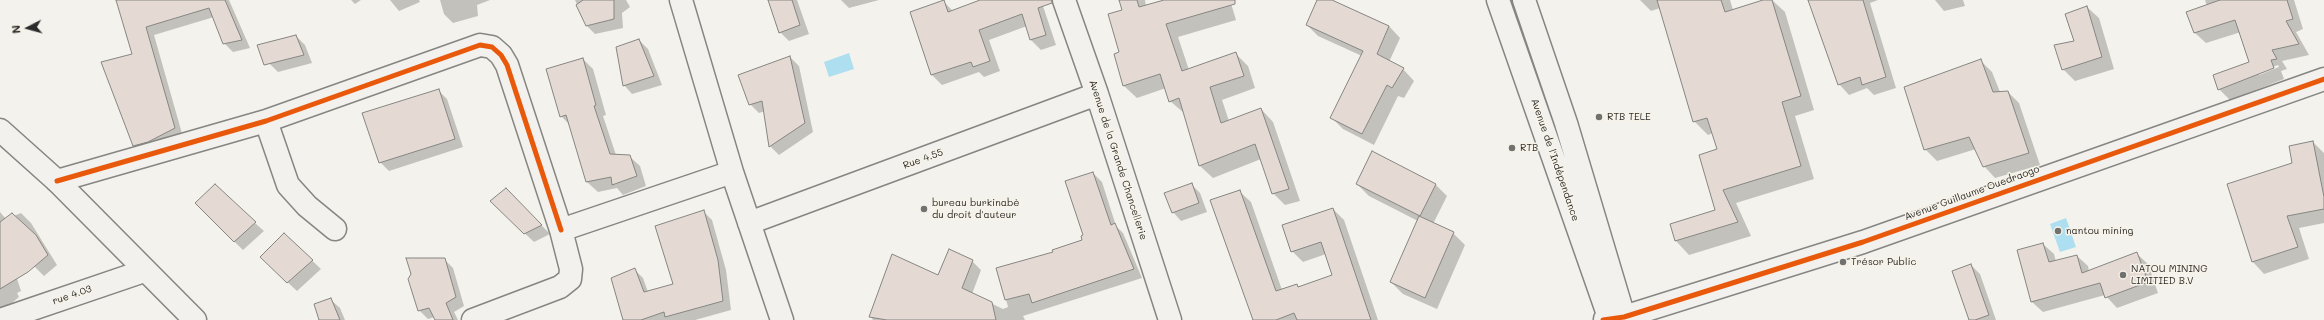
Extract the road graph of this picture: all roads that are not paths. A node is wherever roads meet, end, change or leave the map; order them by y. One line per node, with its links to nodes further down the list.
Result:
1 (681, 0): 9 (main road)
2 (1064, 0): 6 (main road, Avenue de la Grande Chancellerie)
3 (1498, 0): 15 (main road, Avenue de l'Indépendance)
4 (1524, 0): 15 (main road, Avenue de l'Indépendance)
5 (2324, 79): 15 (main road, Avenue Guillaume Ouedraogo)
6 (1097, 94): 11 (main road, Rue 4.55); 20 (main road, Avenue de la Grande Chancellerie)
7 (266, 121): 10 (main road); 12 (main road); 13 (main road)
8 (0, 130): 10 (main road)
9 (732, 172): 11 (main road); 13 (main road)
10 (57, 181): 14 (main road)
11 (749, 223): 19 (main road)
12 (335, 229)
13 (561, 230): 18 (main road)
14 (144, 271): 16 (main road, rue 4.03); 17 (main road)
15 (1614, 319)
16 (0, 320)
17 (195, 320)
18 (473, 320)
19 (782, 320)
20 (1170, 320)

